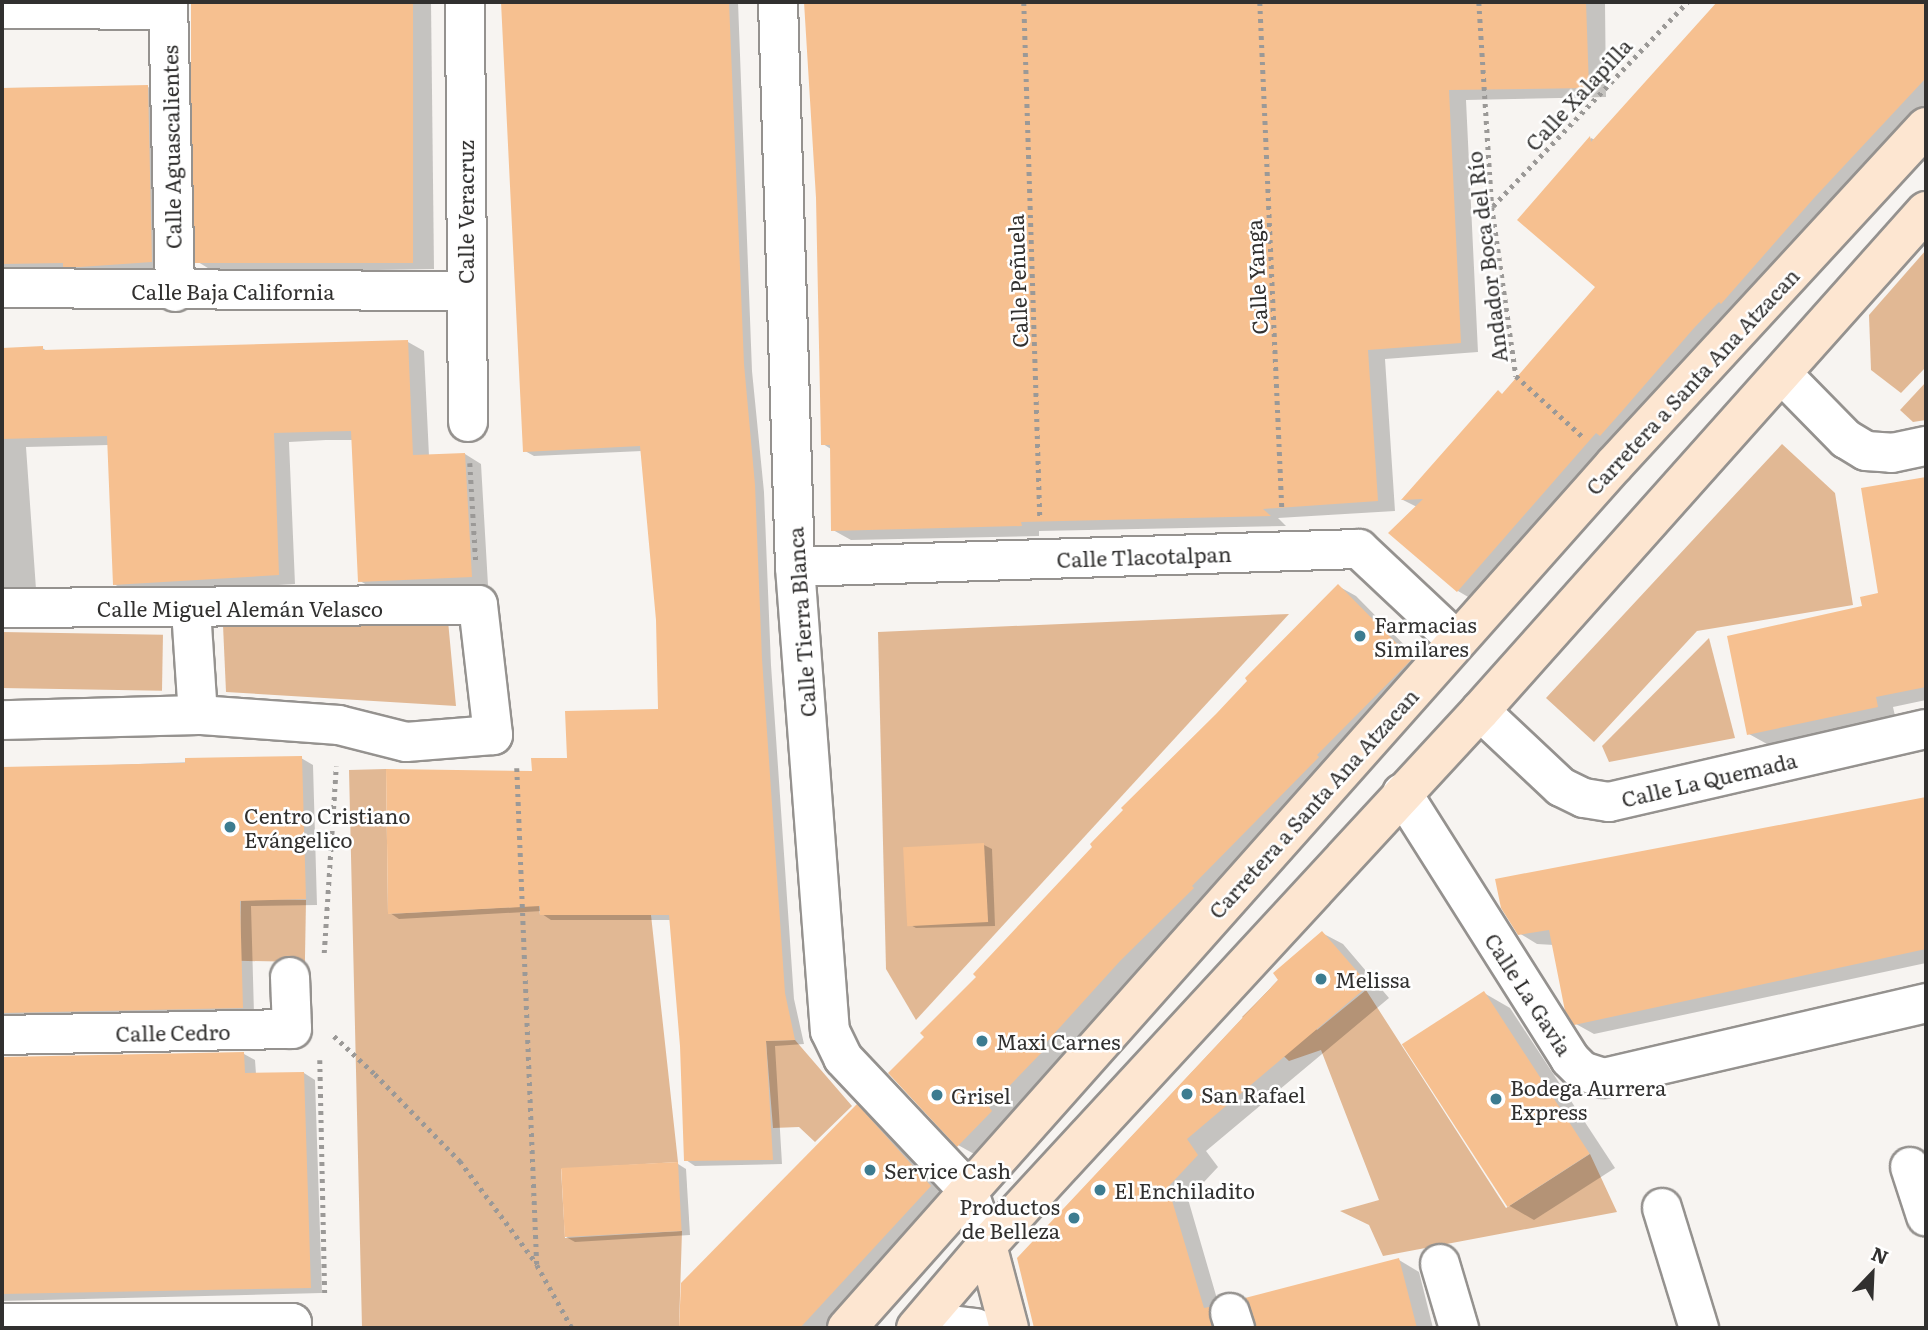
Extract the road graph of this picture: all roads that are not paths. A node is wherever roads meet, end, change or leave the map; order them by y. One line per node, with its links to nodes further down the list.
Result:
1 (465, 2): 8 (street, Calle Veracruz)
2 (778, 2): 13 (street, Calle Tierra Blanca)
3 (168, 6): 4 (street); 9 (street, Calle Aguascalientes)
4 (2, 9)
5 (1926, 127): 16 (street, Carretera a Santa Ana Atzacan)
6 (1926, 211): 10 (street)
7 (2, 288): 9 (street, Calle Baja California)
8 (465, 291): 9 (street, Calle Baja California); 11 (street, Calle Veracruz)
9 (175, 292)
10 (1783, 375): 12 (street); 17 (street)
11 (468, 422)
12 (1926, 446)
13 (795, 567): 16 (street, Calle Tlacotalpan); 26 (street, Calle Tierra Blanca)
14 (2, 608): 15 (street, Calle Miguel Alemán Velasco)
15 (191, 610): 18 (street); 18 (street, Calle Miguel Alemán Velasco)
16 (1457, 641): 26 (street, Carretera a Santa Ana Atzacan)
17 (1480, 711): 20 (street, Calle La Quemada); 21 (street)
18 (198, 715): 19 (street)
19 (2, 720)
20 (1926, 729)
21 (1402, 793): 23 (street, Calle La Gavia); 29 (street)
22 (290, 976): 24 (street, Calle Cedro)
23 (1926, 1003)
24 (2, 1035)
25 (1910, 1167): 28 (street)
26 (968, 1189): 29 (street); 33 (street, Carretera a Santa Ana Atzacan)
27 (1662, 1208): 39 (street)
28 (1926, 1216)
29 (987, 1245): 34 (street); 37 (street)
30 (1440, 1264): 38 (street)
31 (2, 1322): 32 (street)
32 (292, 1326)
33 (846, 1328)
34 (916, 1328)
35 (932, 1328): 36 (street)
36 (976, 1328)
37 (1009, 1328)
38 (1459, 1328)
39 (1699, 1328)

